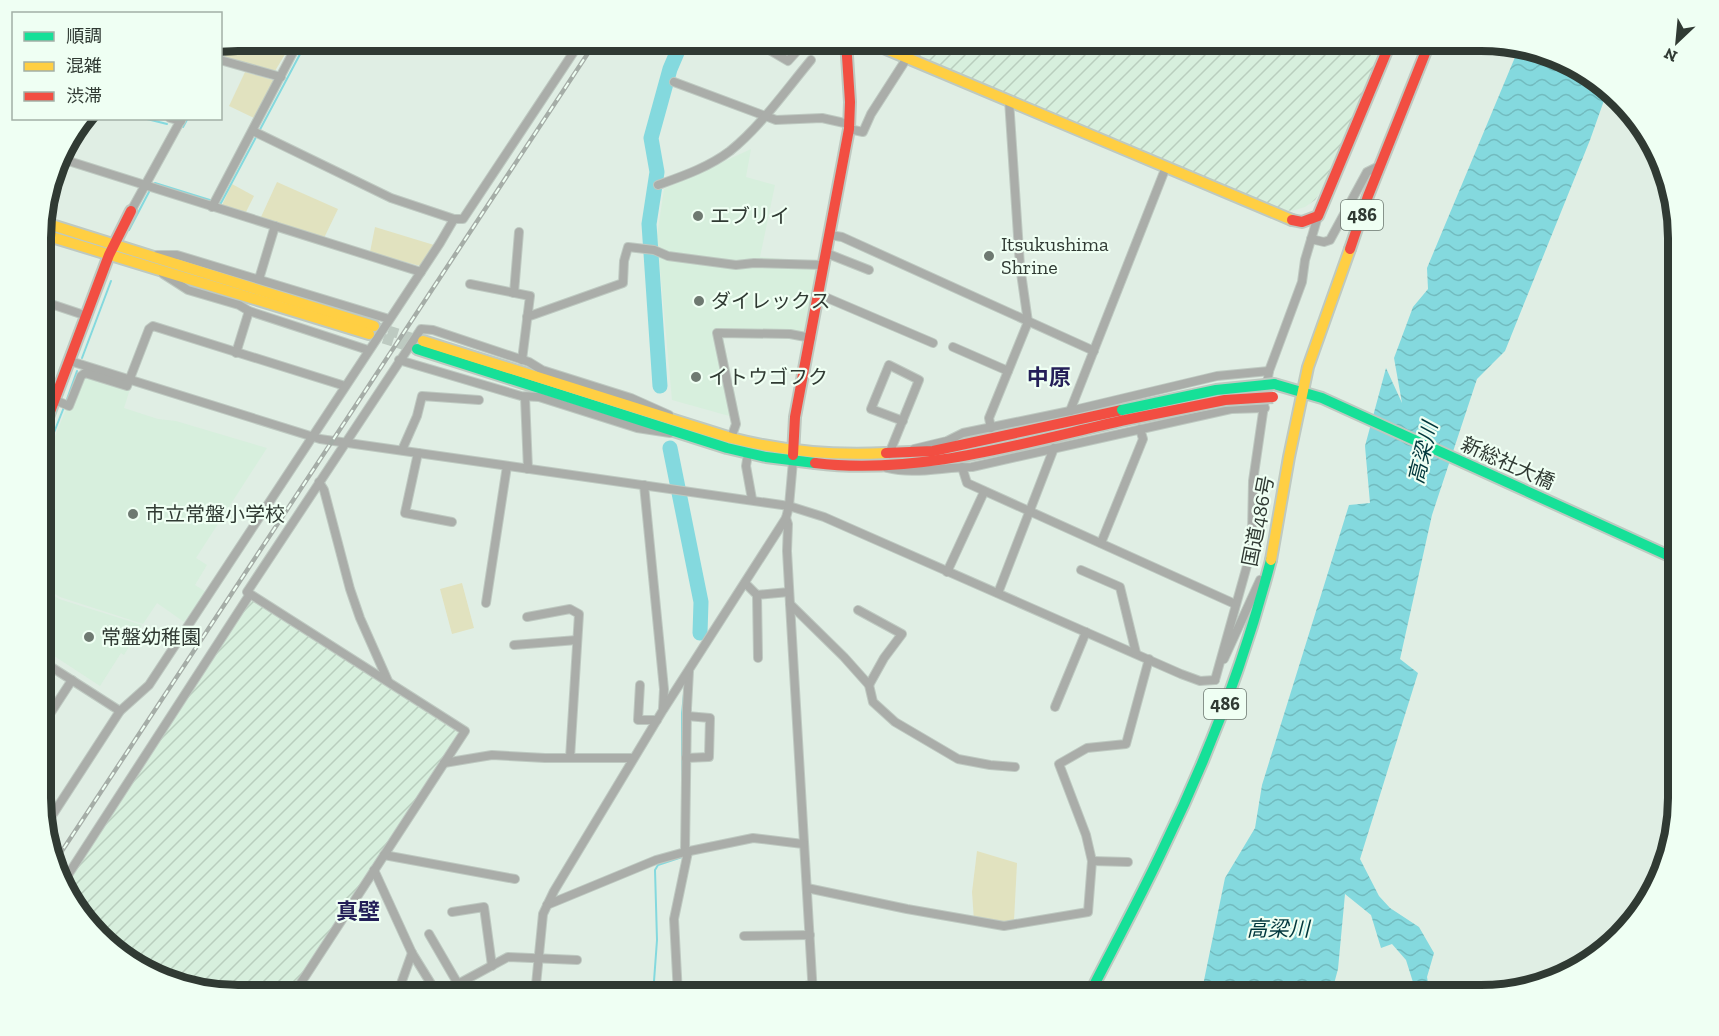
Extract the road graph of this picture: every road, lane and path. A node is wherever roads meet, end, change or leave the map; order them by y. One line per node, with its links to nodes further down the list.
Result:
1 (294, 51): 12 (street)
2 (574, 51): 27 (street)
3 (771, 51): 4 (street)
4 (797, 51)
5 (847, 51): 17 (main road)
6 (892, 51): 9 (main road)
7 (1387, 51): 26 (main road)
8 (1426, 51): 20 (main road, 国道486号 / 486)
9 (908, 58): 14 (main road); 17 (street)
10 (811, 60): 15 (street)
11 (222, 61): 12 (street)
12 (281, 76): 18 (street)
13 (674, 82): 15 (street)
14 (1009, 100): 21 (main road); 50 (street)
15 (765, 116): 17 (street); 22 (street)
16 (182, 120): 23 (street)
17 (849, 127): 31 (main road)
18 (256, 132): 24 (street); 27 (street)
19 (68, 161): 23 (street)
20 (1381, 165): 33 (street); 65 (main road, 国道486号 / 486)
21 (1166, 167): 26 (main road); 56 (street)
22 (658, 185)
23 (150, 187): 24 (street); 25 (street)
24 (214, 203): 29 (street)
25 (131, 212): 34 (main road)
26 (1318, 216): 33 (street)
27 (454, 219): 40 (street)
28 (52, 226): 34 (main road)
29 (275, 226): 40 (street); 41 (street)
30 (519, 232): 43 (street)
31 (830, 235): 35 (main road); 50 (street)
32 (51, 236): 34 (main road)
33 (1311, 239): 62 (street)
34 (111, 251): 36 (main road); 38 (main road); 47 (main road)
35 (826, 254): 37 (main road); 39 (street)
36 (147, 255): 38 (main road); 41 (street)
37 (824, 265): 44 (main road); 48 (street)
38 (157, 270): 46 (street)
39 (869, 270)
40 (421, 272): 49 (street)
41 (259, 279): 49 (street)
42 (470, 284): 43 (street)
43 (514, 292): 48 (street)
44 (819, 294): 51 (main road); 52 (street)
45 (51, 304): 47 (street)
46 (249, 311): 55 (street); 57 (street)
47 (87, 316): 60 (main road)
48 (527, 317): 59 (street)
49 (389, 319): 55 (street)
50 (1028, 322): 56 (street); 61 (street)
51 (811, 338): 78 (street); 86 (main road)
52 (933, 343)
53 (420, 345): 74 (main road)
54 (953, 347): 61 (street)
55 (368, 350): 64 (street)
56 (1094, 351): 70 (street)
57 (236, 353): 63 (street); 64 (street)
58 (399, 360): 59 (street); 66 (street); 79 (street)
59 (522, 360): 74 (street)
60 (70, 361): 63 (street); 68 (main road)
61 (1008, 371): 75 (street)
62 (1269, 371): 69 (street); 70 (street)
63 (129, 380): 68 (street); 77 (street)
64 (345, 386): 77 (street)
65 (1301, 391): 71 (main road, bridge); 71 (main road, 新総社大橋, bridge); 100 (main road, 国道486号 / 486); 101 (main road, 新総社大橋)
66 (525, 397): 74 (street); 90 (street)
67 (479, 400): 81 (street)
68 (62, 403): 72 (main road)
69 (1265, 408): 76 (street); 111 (street)
70 (1070, 411): 75 (street)
71 (1123, 415): 83 (main road); 88 (main road)
72 (51, 416)
73 (903, 422): 73 (street); 85 (street)
74 (679, 428): 78 (main road); 84 (main road)
75 (991, 428): 83 (street)
76 (1140, 429): 80 (street); 99 (street)
77 (313, 437): 79 (street); 129 (street)
78 (731, 438): 86 (main road)
79 (345, 442): 81 (street); 91 (street)
80 (1054, 448): 89 (street); 96 (street)
81 (402, 450): 82 (street)
82 (418, 453): 87 (street); 98 (street)
83 (905, 453): 85 (main road)
84 (748, 454): 86 (main road); 94 (street)
85 (889, 454): 86 (main road)
86 (793, 456): 88 (main road); 95 (street)
87 (507, 466): 90 (street); 109 (street)
88 (878, 466): 89 (street)
89 (962, 467): 93 (street)
90 (528, 469): 92 (street)
91 (319, 482): 107 (street); 124 (street)
92 (644, 485): 94 (street); 128 (street)
93 (984, 492): 96 (street); 103 (street)
94 (752, 499): 95 (street)
95 (789, 506): 97 (street); 103 (street)
96 (1031, 512): 99 (street); 106 (street)
97 (786, 518): 104 (street); 105 (street)
98 (452, 522)
99 (1101, 543): 111 (street)
100 (1272, 555): 123 (street); 163 (main road, 国道486号 / 486)
101 (1668, 555)
102 (1081, 570): 117 (street)
103 (947, 572): 106 (street)
104 (745, 583): 108 (street); 121 (street)
105 (789, 592): 108 (street); 110 (street)
106 (998, 593): 114 (street)
107 (250, 594): 124 (street); 145 (street)
108 (757, 595): 118 (street)
109 (486, 603)
110 (790, 604): 126 (street); 139 (street)
111 (1235, 604): 123 (street)
112 (858, 610): 126 (street)
113 (528, 617): 115 (street)
114 (1086, 632): 117 (street); 127 (street)
115 (577, 640): 116 (street); 133 (street)
116 (514, 645)
117 (1136, 653): 119 (street)
118 (758, 658)
119 (1149, 659): 123 (street); 142 (street)
120 (51, 666): 122 (street)
121 (689, 670): 128 (street); 131 (street)
122 (72, 680): 129 (street); 130 (street)
123 (1215, 680)
124 (389, 683): 136 (street)
125 (640, 685): 132 (street)
126 (869, 685): 137 (street)
127 (1055, 707)
128 (663, 710): 132 (street)
129 (120, 711): 138 (street)
130 (51, 712)
131 (687, 716): 135 (street); 135 (street)
132 (657, 720): 134 (street)
133 (570, 758): 134 (street); 136 (street)
134 (633, 758): 148 (street)
135 (686, 758): 140 (street)
136 (444, 763): 141 (street)
137 (1015, 767)
138 (52, 815)
139 (803, 844): 140 (street); 147 (street)
140 (687, 852): 148 (street); 161 (street)
141 (384, 855): 144 (street); 146 (street)
142 (1092, 861): 143 (street); 147 (street)
143 (1128, 862)
144 (374, 870): 153 (street); 157 (street)
145 (68, 875)
146 (515, 879)
147 (807, 888): 151 (street)
148 (546, 906): 154 (street)
149 (452, 912): 156 (street)
150 (429, 934): 156 (street)
151 (810, 934): 152 (street); 162 (street)
152 (744, 936)
153 (412, 952): 158 (street); 159 (street)
154 (538, 959): 155 (street); 156 (street); 160 (street)
155 (577, 960)
156 (492, 966)
157 (300, 985)
158 (400, 985)
159 (432, 985)
160 (536, 985)
161 (677, 985)
162 (813, 985)
163 (1094, 985)

